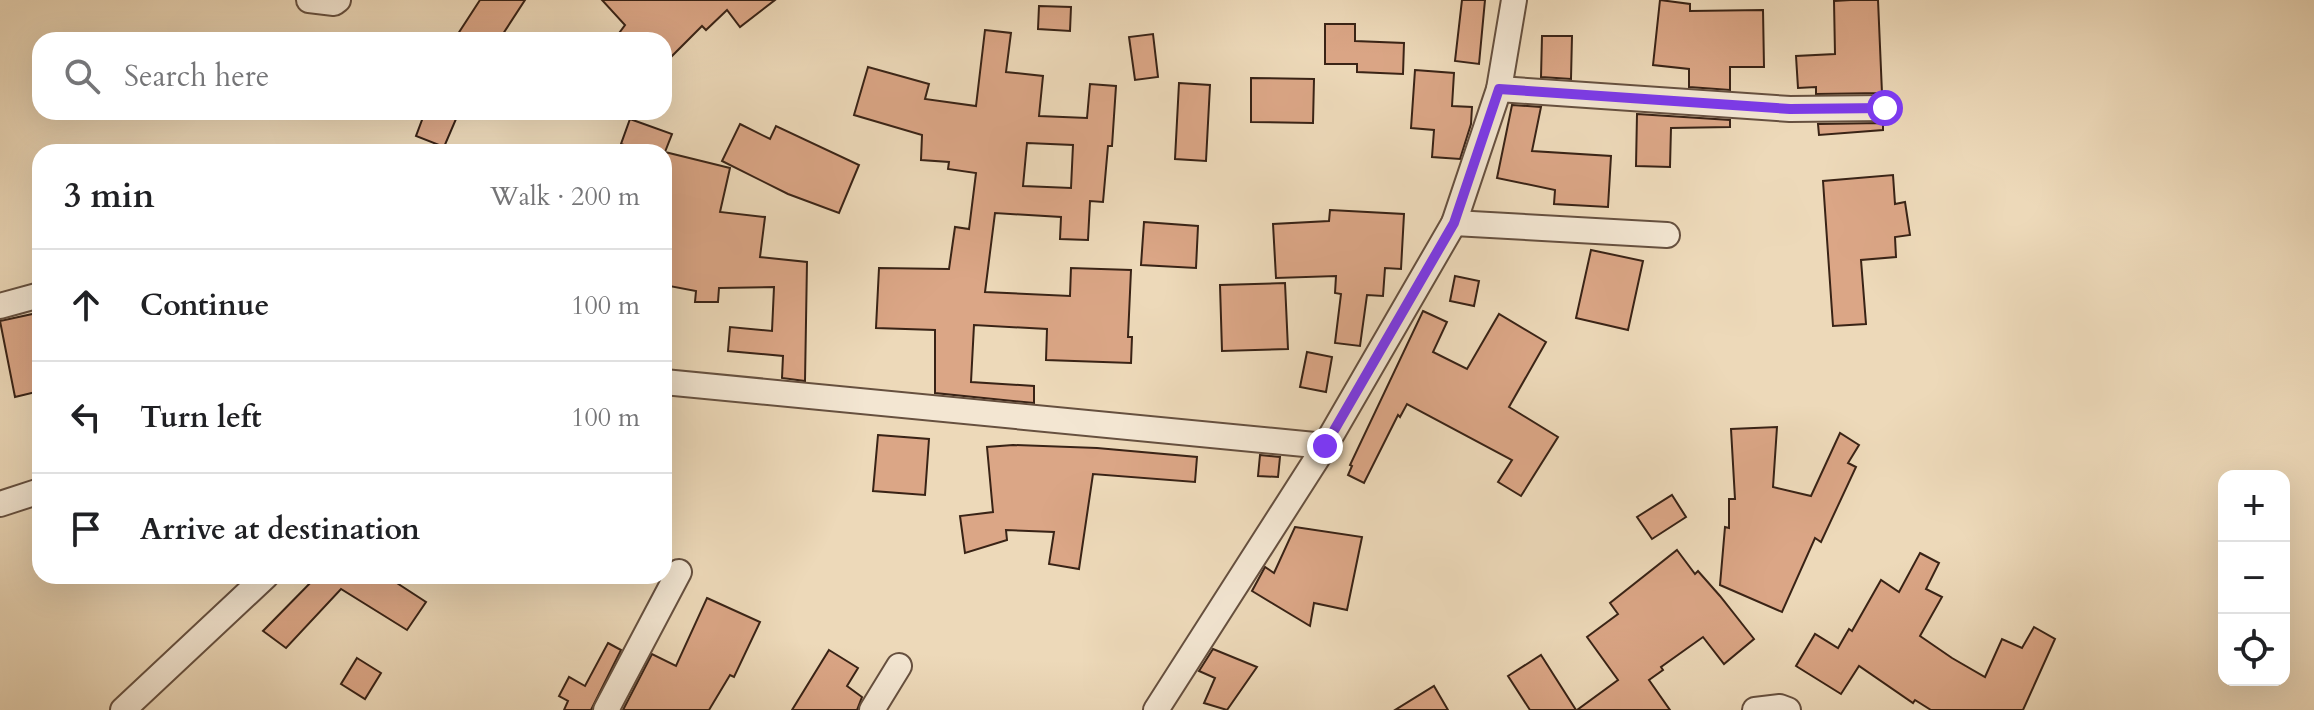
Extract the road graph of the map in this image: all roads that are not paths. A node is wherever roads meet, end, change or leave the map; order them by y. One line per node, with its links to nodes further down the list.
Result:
1 (309, 0): 2 (street)
2 (338, 0)
3 (1514, 0): 4 (street)
4 (1499, 89): 5 (street); 6 (street)
5 (1885, 108)
6 (1454, 223): 7 (street); 11 (street)
7 (1667, 235)
8 (32, 297): 9 (street)
9 (0, 306)
10 (672, 383): 11 (street)
11 (1325, 446): 20 (street)
12 (32, 494): 13 (street)
13 (0, 504)
14 (679, 572): 18 (street)
15 (257, 584): 17 (street)
16 (899, 666): 19 (street)
17 (123, 710)
18 (606, 710)
19 (872, 710)
20 (1156, 710)
21 (1755, 710): 22 (street)
22 (1788, 710)

